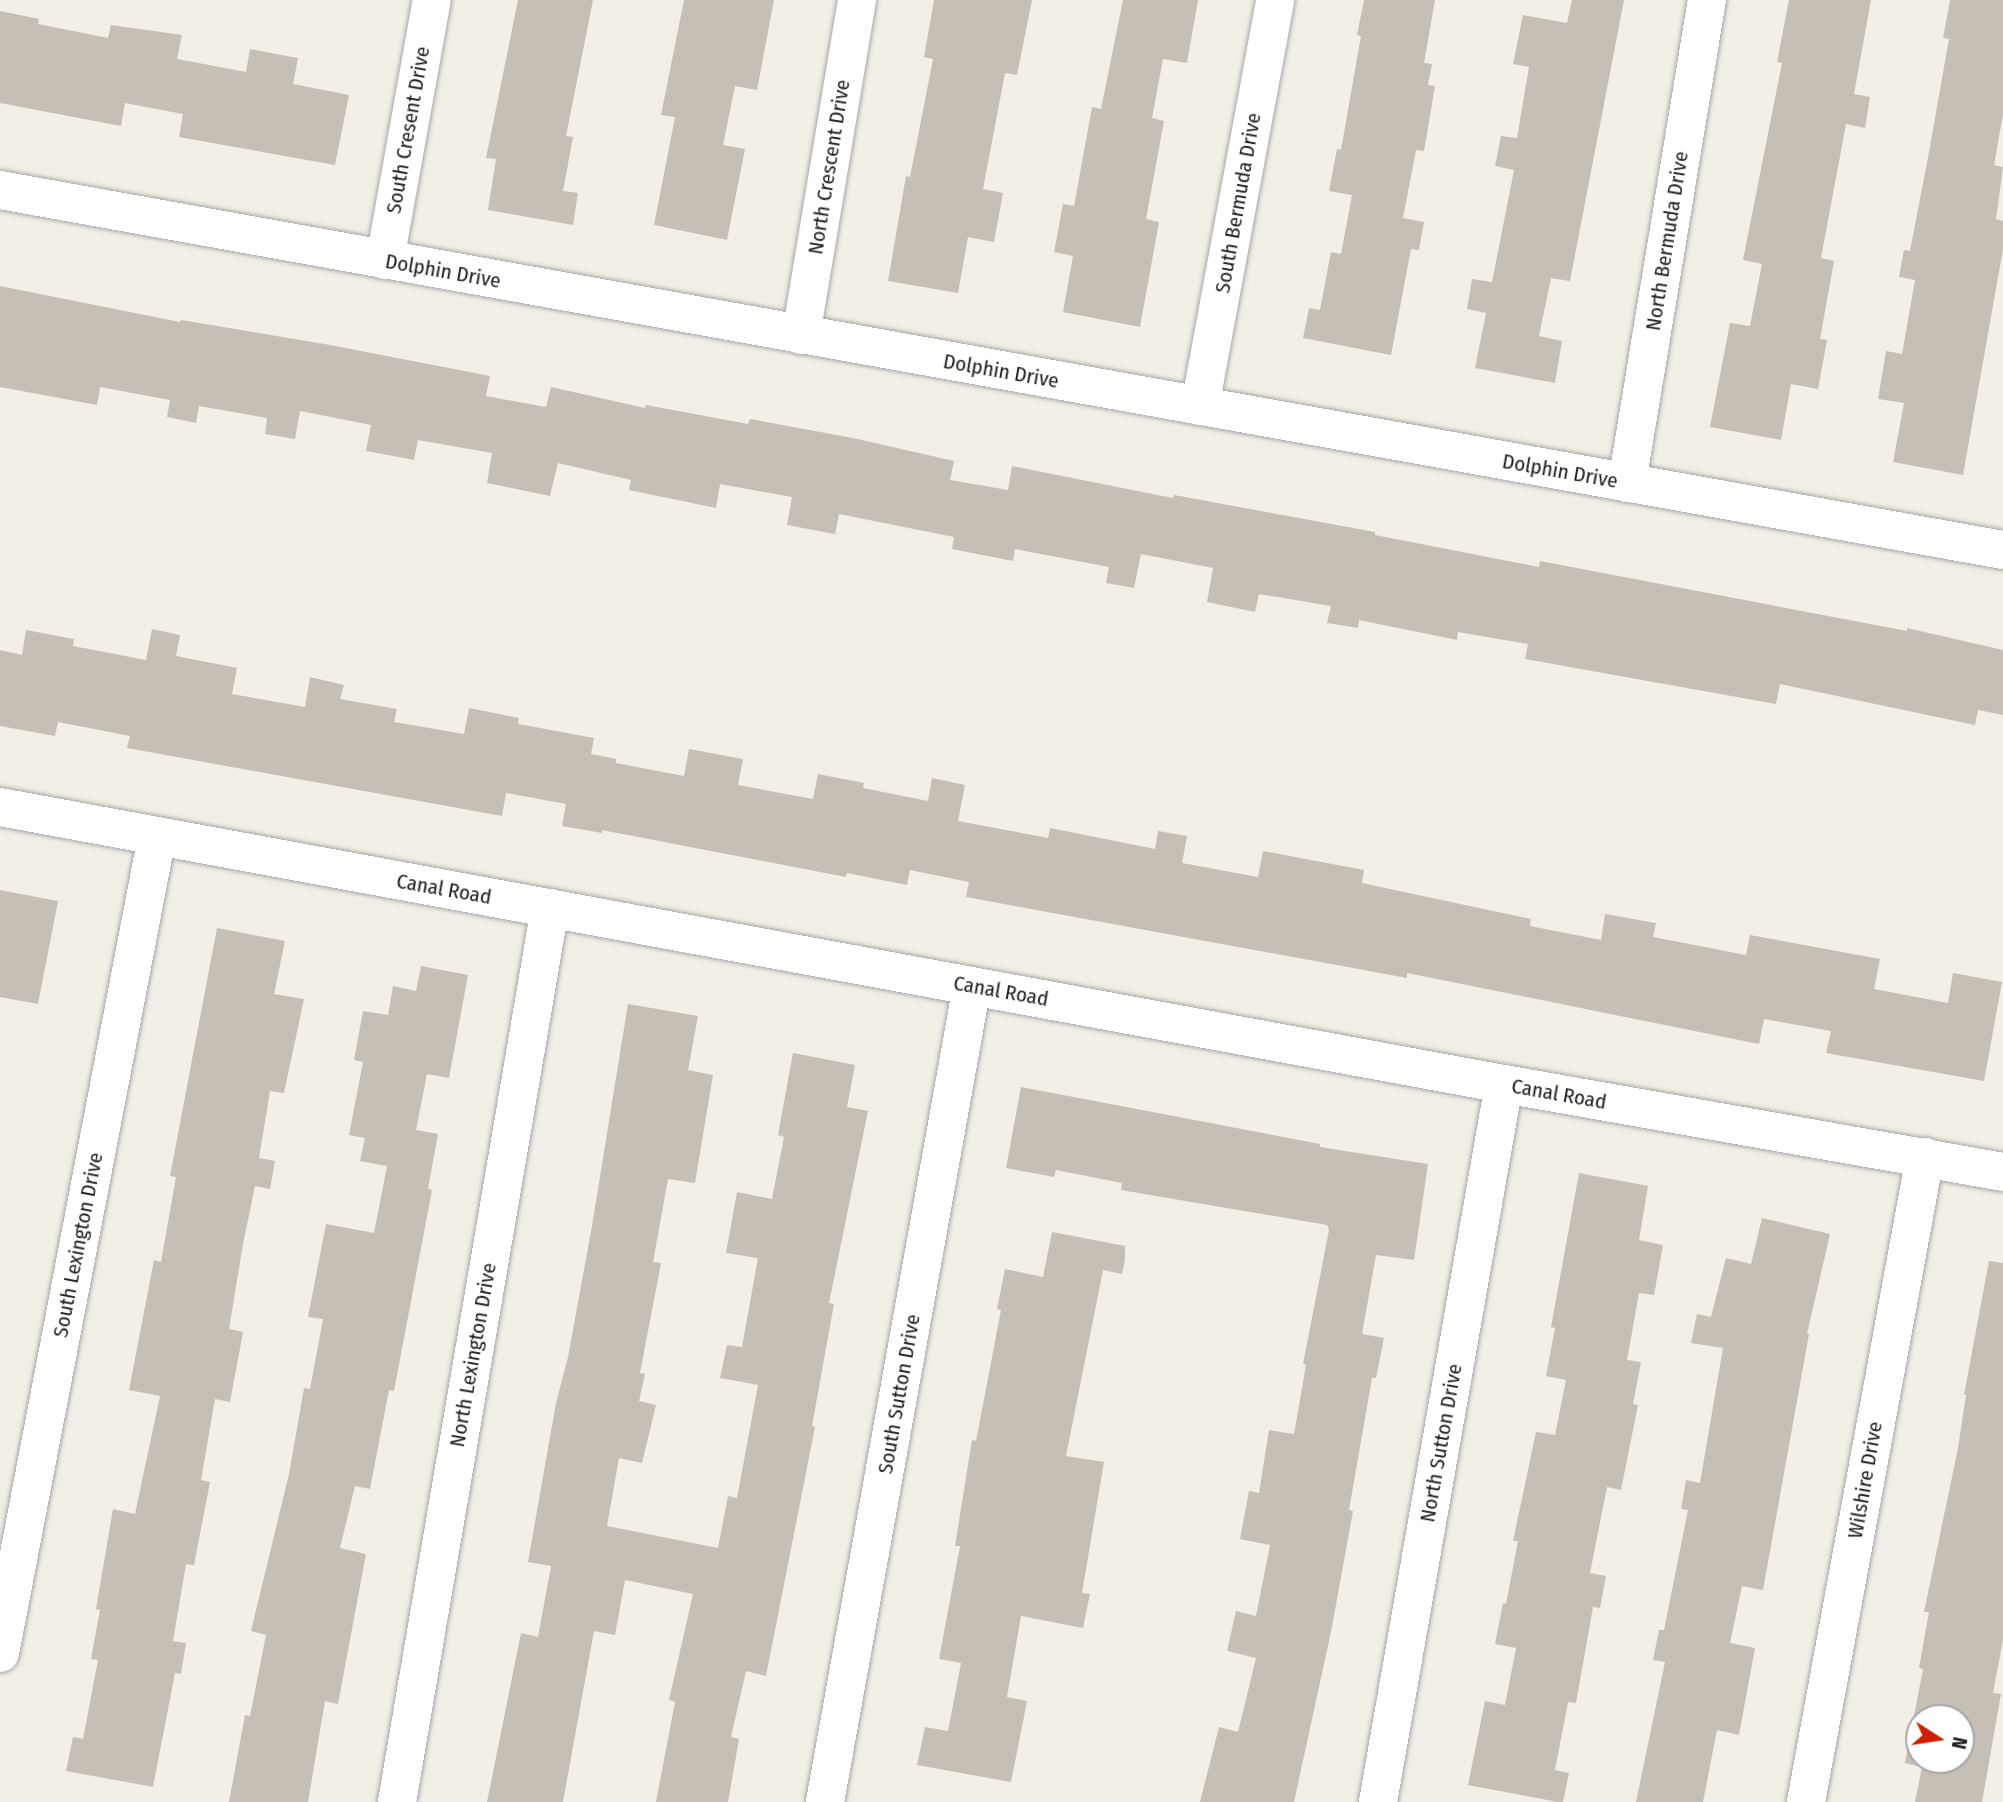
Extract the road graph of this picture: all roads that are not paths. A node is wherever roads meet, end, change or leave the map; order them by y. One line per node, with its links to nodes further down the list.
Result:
1 (432, 0): 6 (street, South Cresent Drive)
2 (857, 0): 7 (street, North Crescent Drive)
3 (1275, 0): 8 (street, South Bermuda Drive)
4 (1707, 0): 9 (street, North Bermuda Drive)
5 (0, 190): 6 (street, Dolphin Drive)
6 (385, 260): 7 (street, Dolphin Drive)
7 (801, 335): 8 (street, Dolphin Drive)
8 (1200, 406): 9 (street, Dolphin Drive)
9 (1627, 483): 10 (street, Dolphin Drive)
10 (2003, 550)
11 (0, 807): 12 (street, Canal Road)
12 (157, 836): 13 (street, Canal Road); 18 (street, South Lexington Drive)
13 (550, 908): 14 (street, Canal Road); 19 (street, North Lexington Drive)
14 (972, 986): 15 (street, Canal Road); 20 (street, South Sutton Drive)
15 (1504, 1084): 16 (street, Canal Road); 21 (street, North Sutton Drive)
16 (1925, 1157): 17 (street, Canal Road); 22 (street, Wilshire Drive)
17 (2003, 1172)
18 (0, 1653)
19 (397, 1802)
20 (825, 1802)
21 (1378, 1802)
22 (1806, 1802)

